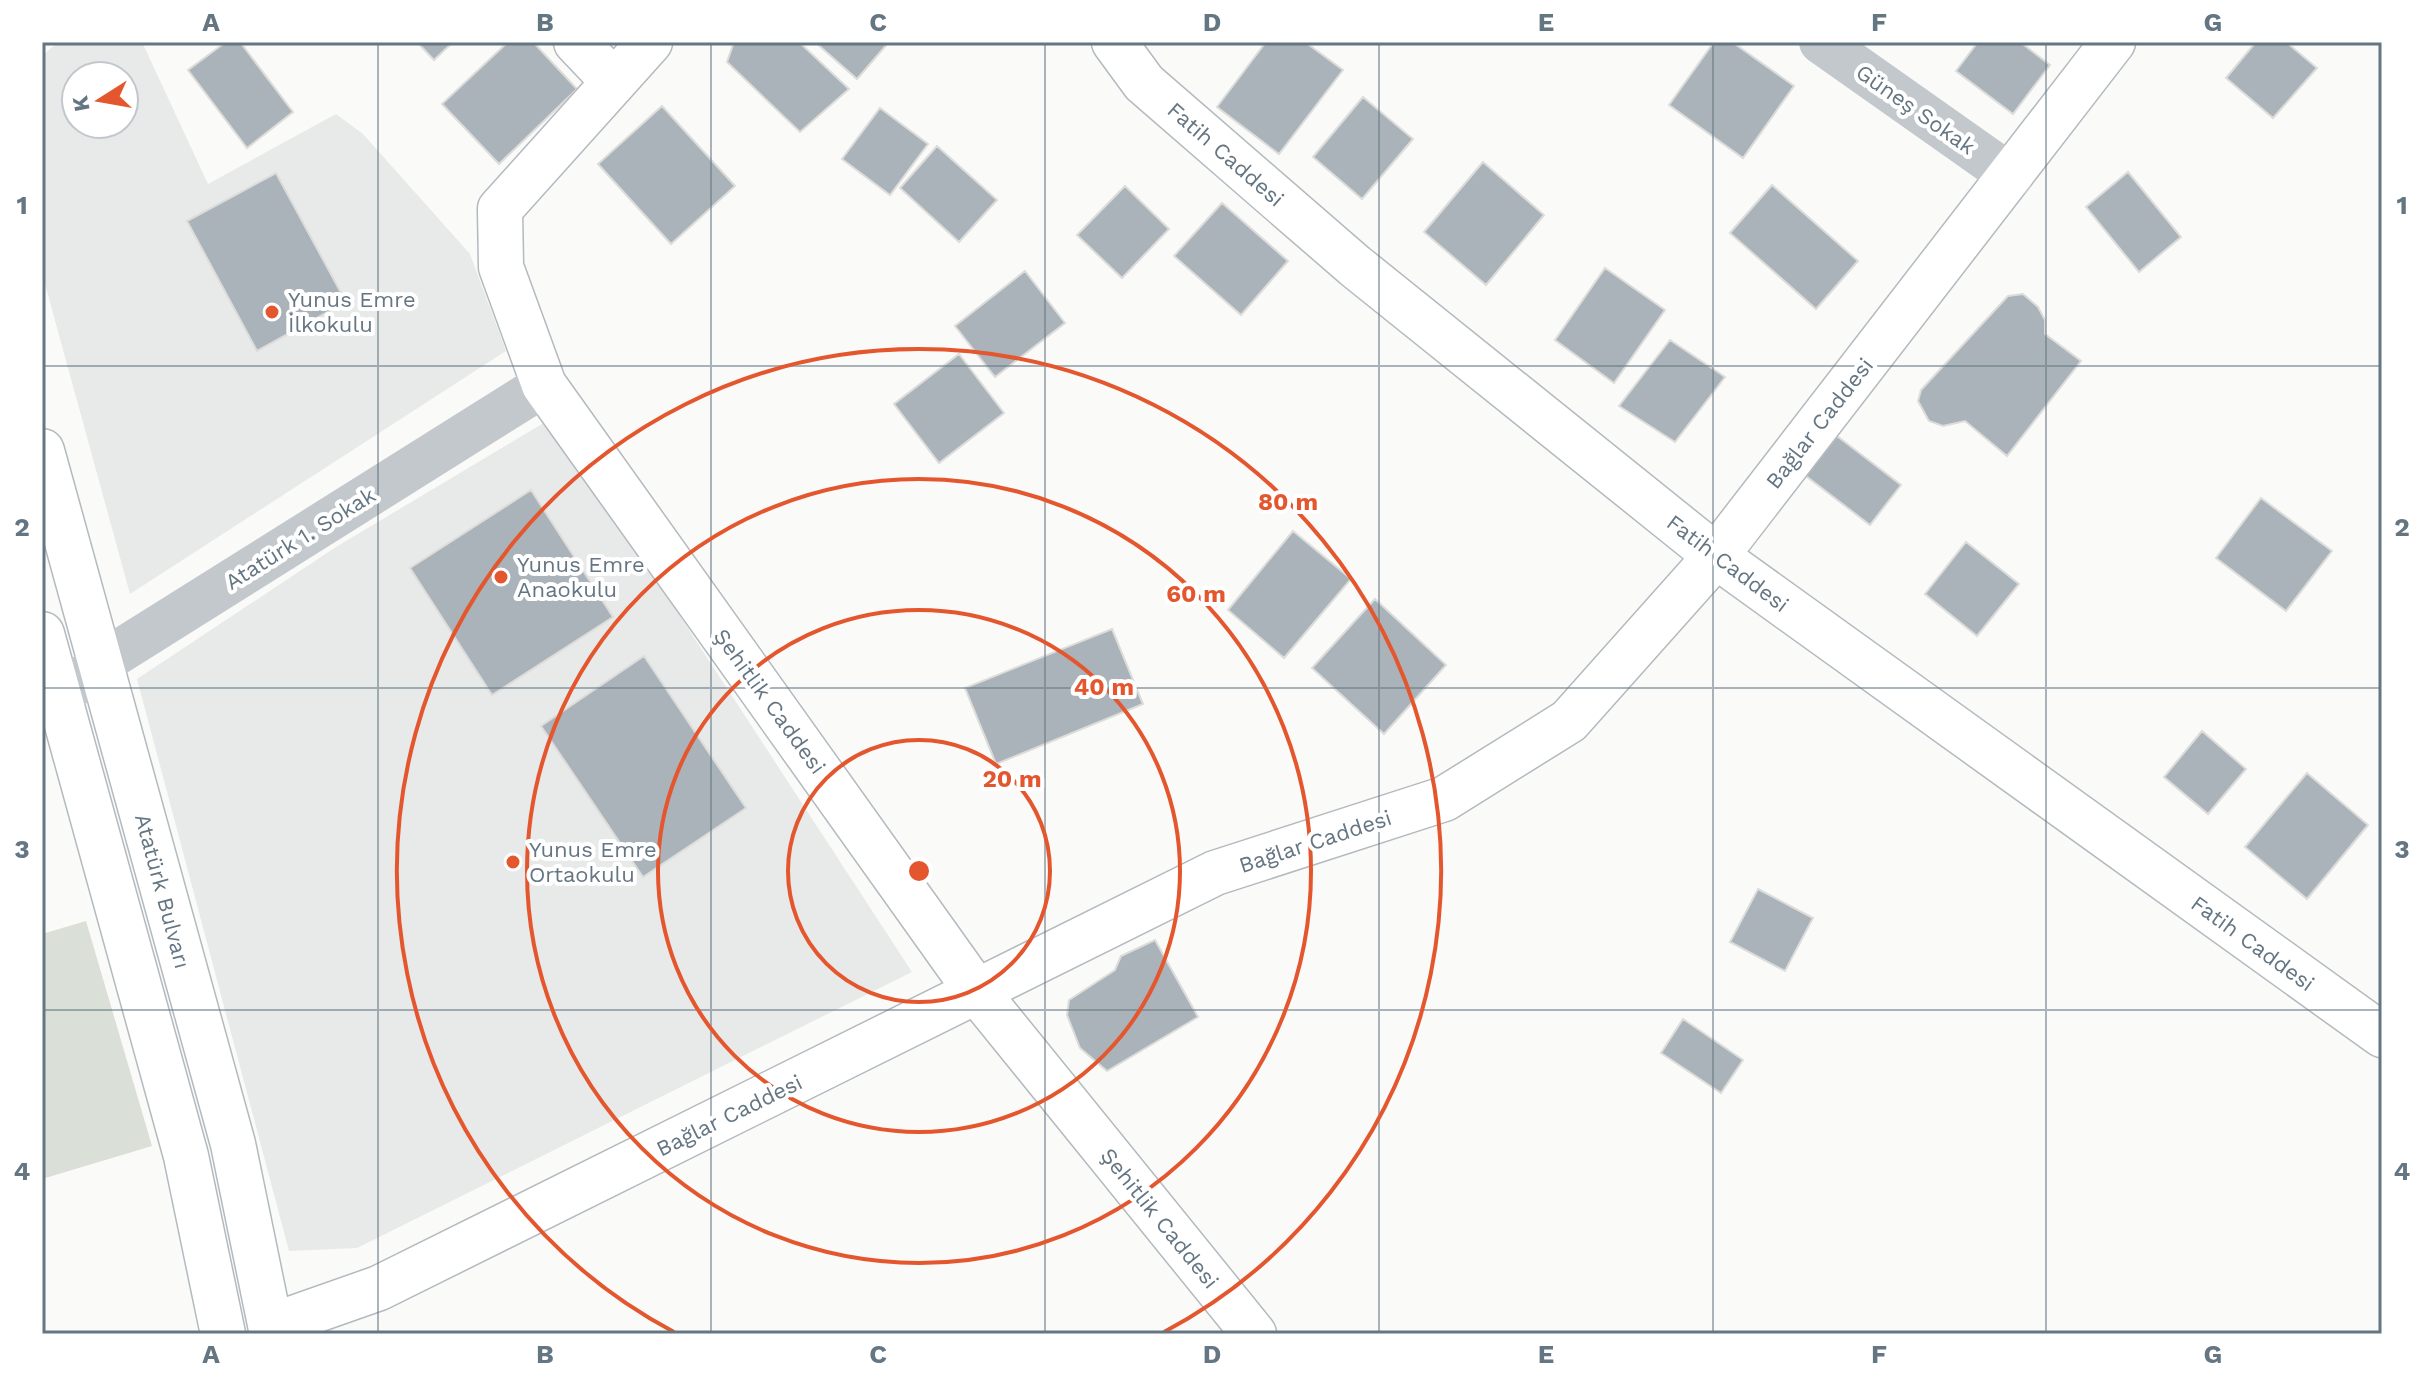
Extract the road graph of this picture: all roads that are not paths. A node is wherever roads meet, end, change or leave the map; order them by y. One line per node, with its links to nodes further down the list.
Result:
1 (576, 42): 6 (street)
2 (650, 42): 6 (street, Şehitlik Caddesi)
3 (1114, 42): 10 (street, Fatih Caddesi)
4 (1821, 42): 7 (street, Güneş Sokak)
5 (2113, 42): 7 (street, Bağlar Caddesi)
6 (614, 82): 8 (street, Şehitlik Caddesi)
7 (2011, 176): 10 (street, Bağlar Caddesi)
8 (544, 385): 12 (street, Atatürk 1. Sokak); 14 (street, Şehitlik Caddesi)
9 (42, 451): 12 (street, Atatürk Bulvarı)
10 (1716, 556): 14 (street, Bağlar Caddesi); 15 (street, Fatih Caddesi)
11 (42, 634): 13 (street)
12 (101, 663): 13 (street, Atatürk 1. Sokak); 16 (street, Atatürk Bulvarı)
13 (59, 697): 17 (street)
14 (977, 992): 16 (street, Bağlar Caddesi); 18 (street, Şehitlik Caddesi)
15 (2382, 1035)
16 (272, 1330)
17 (223, 1334)
18 (1254, 1334)

